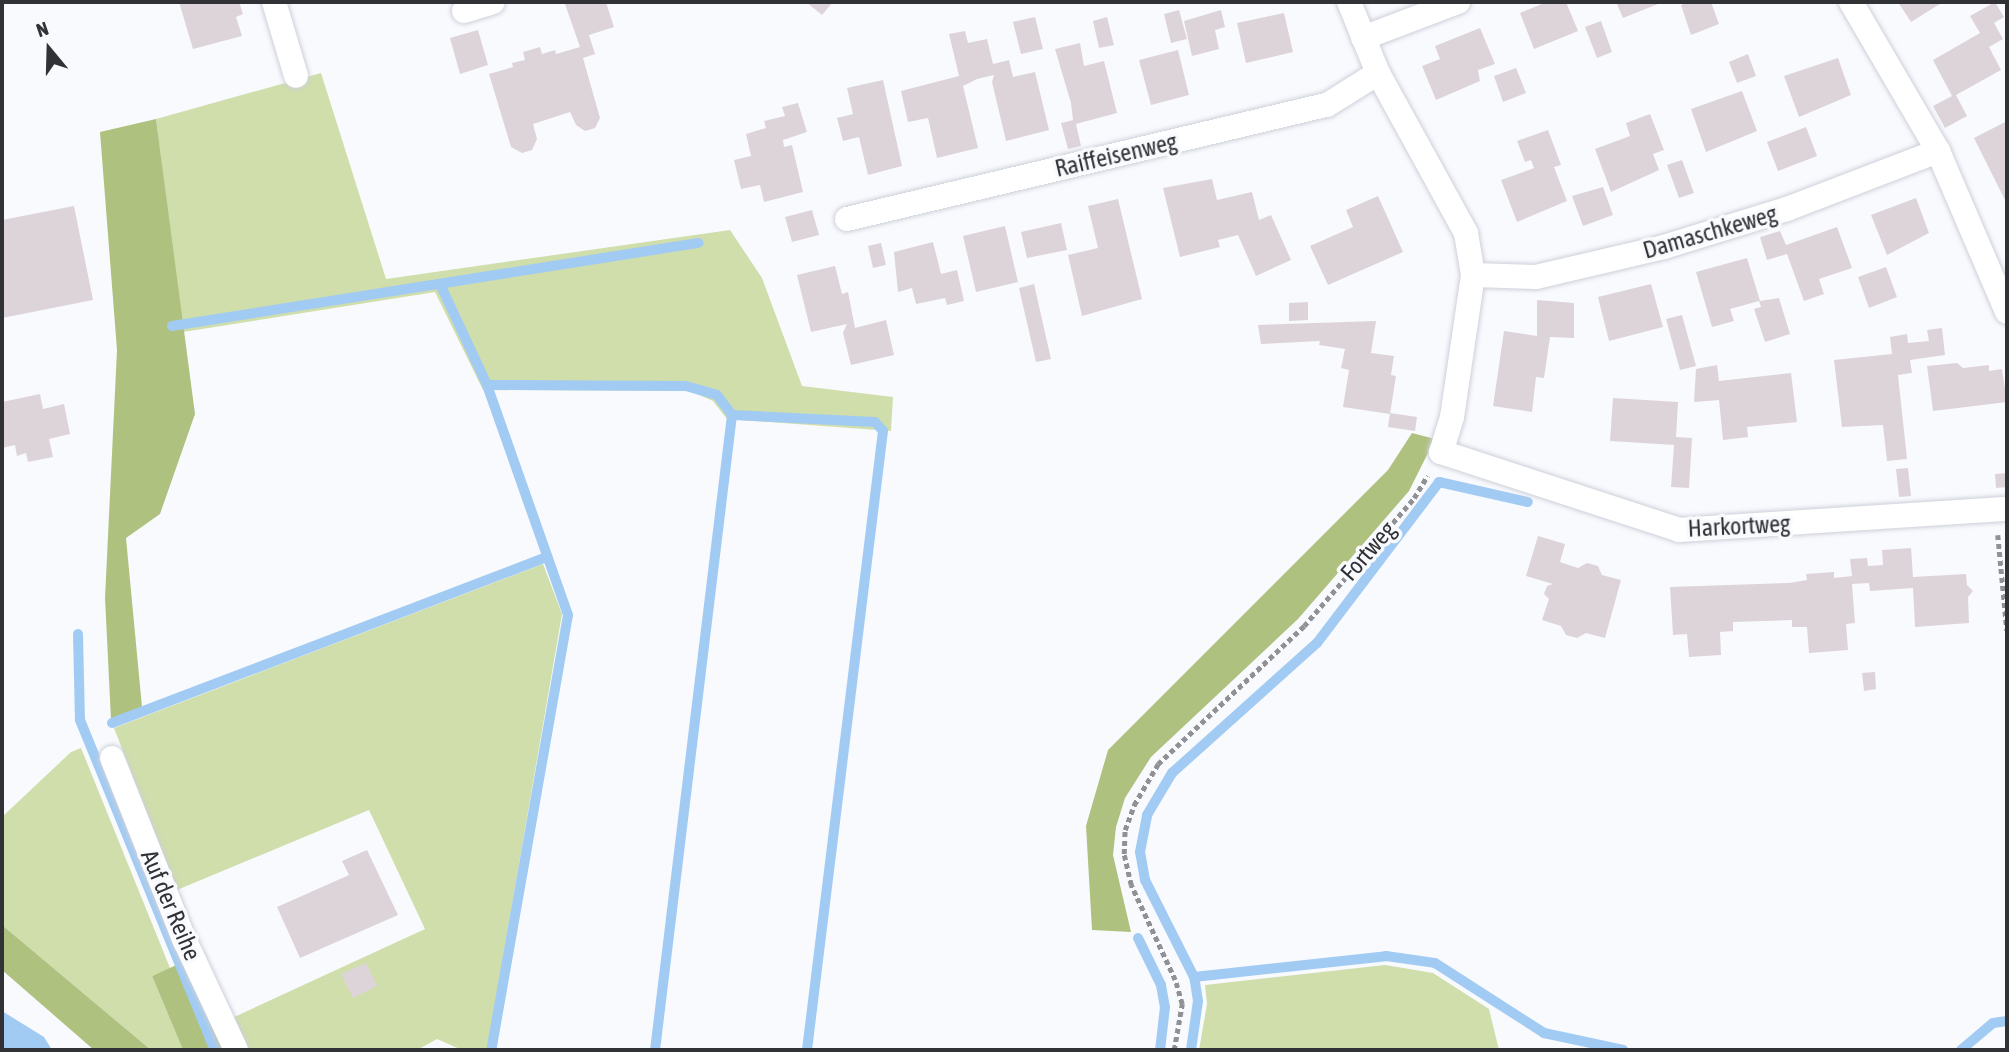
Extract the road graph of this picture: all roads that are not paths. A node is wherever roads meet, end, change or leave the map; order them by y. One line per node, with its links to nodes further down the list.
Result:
1 (274, 2): 9 (street)
2 (493, 2): 6 (street)
3 (1349, 2): 7 (street)
4 (1458, 2): 7 (street)
5 (1851, 2): 10 (street)
6 (464, 11)
7 (1363, 38): 8 (street)
8 (1378, 74): 11 (street, Raiffeisenweg); 12 (street)
9 (296, 76)
10 (1938, 151): 12 (street, Damaschkeweg); 13 (street)
11 (847, 219)
12 (1473, 275): 14 (street, Harkortweg)
13 (2007, 312)
14 (2001, 510)
15 (111, 758): 16 (street, Auf der Reihe)
16 (236, 1050)

